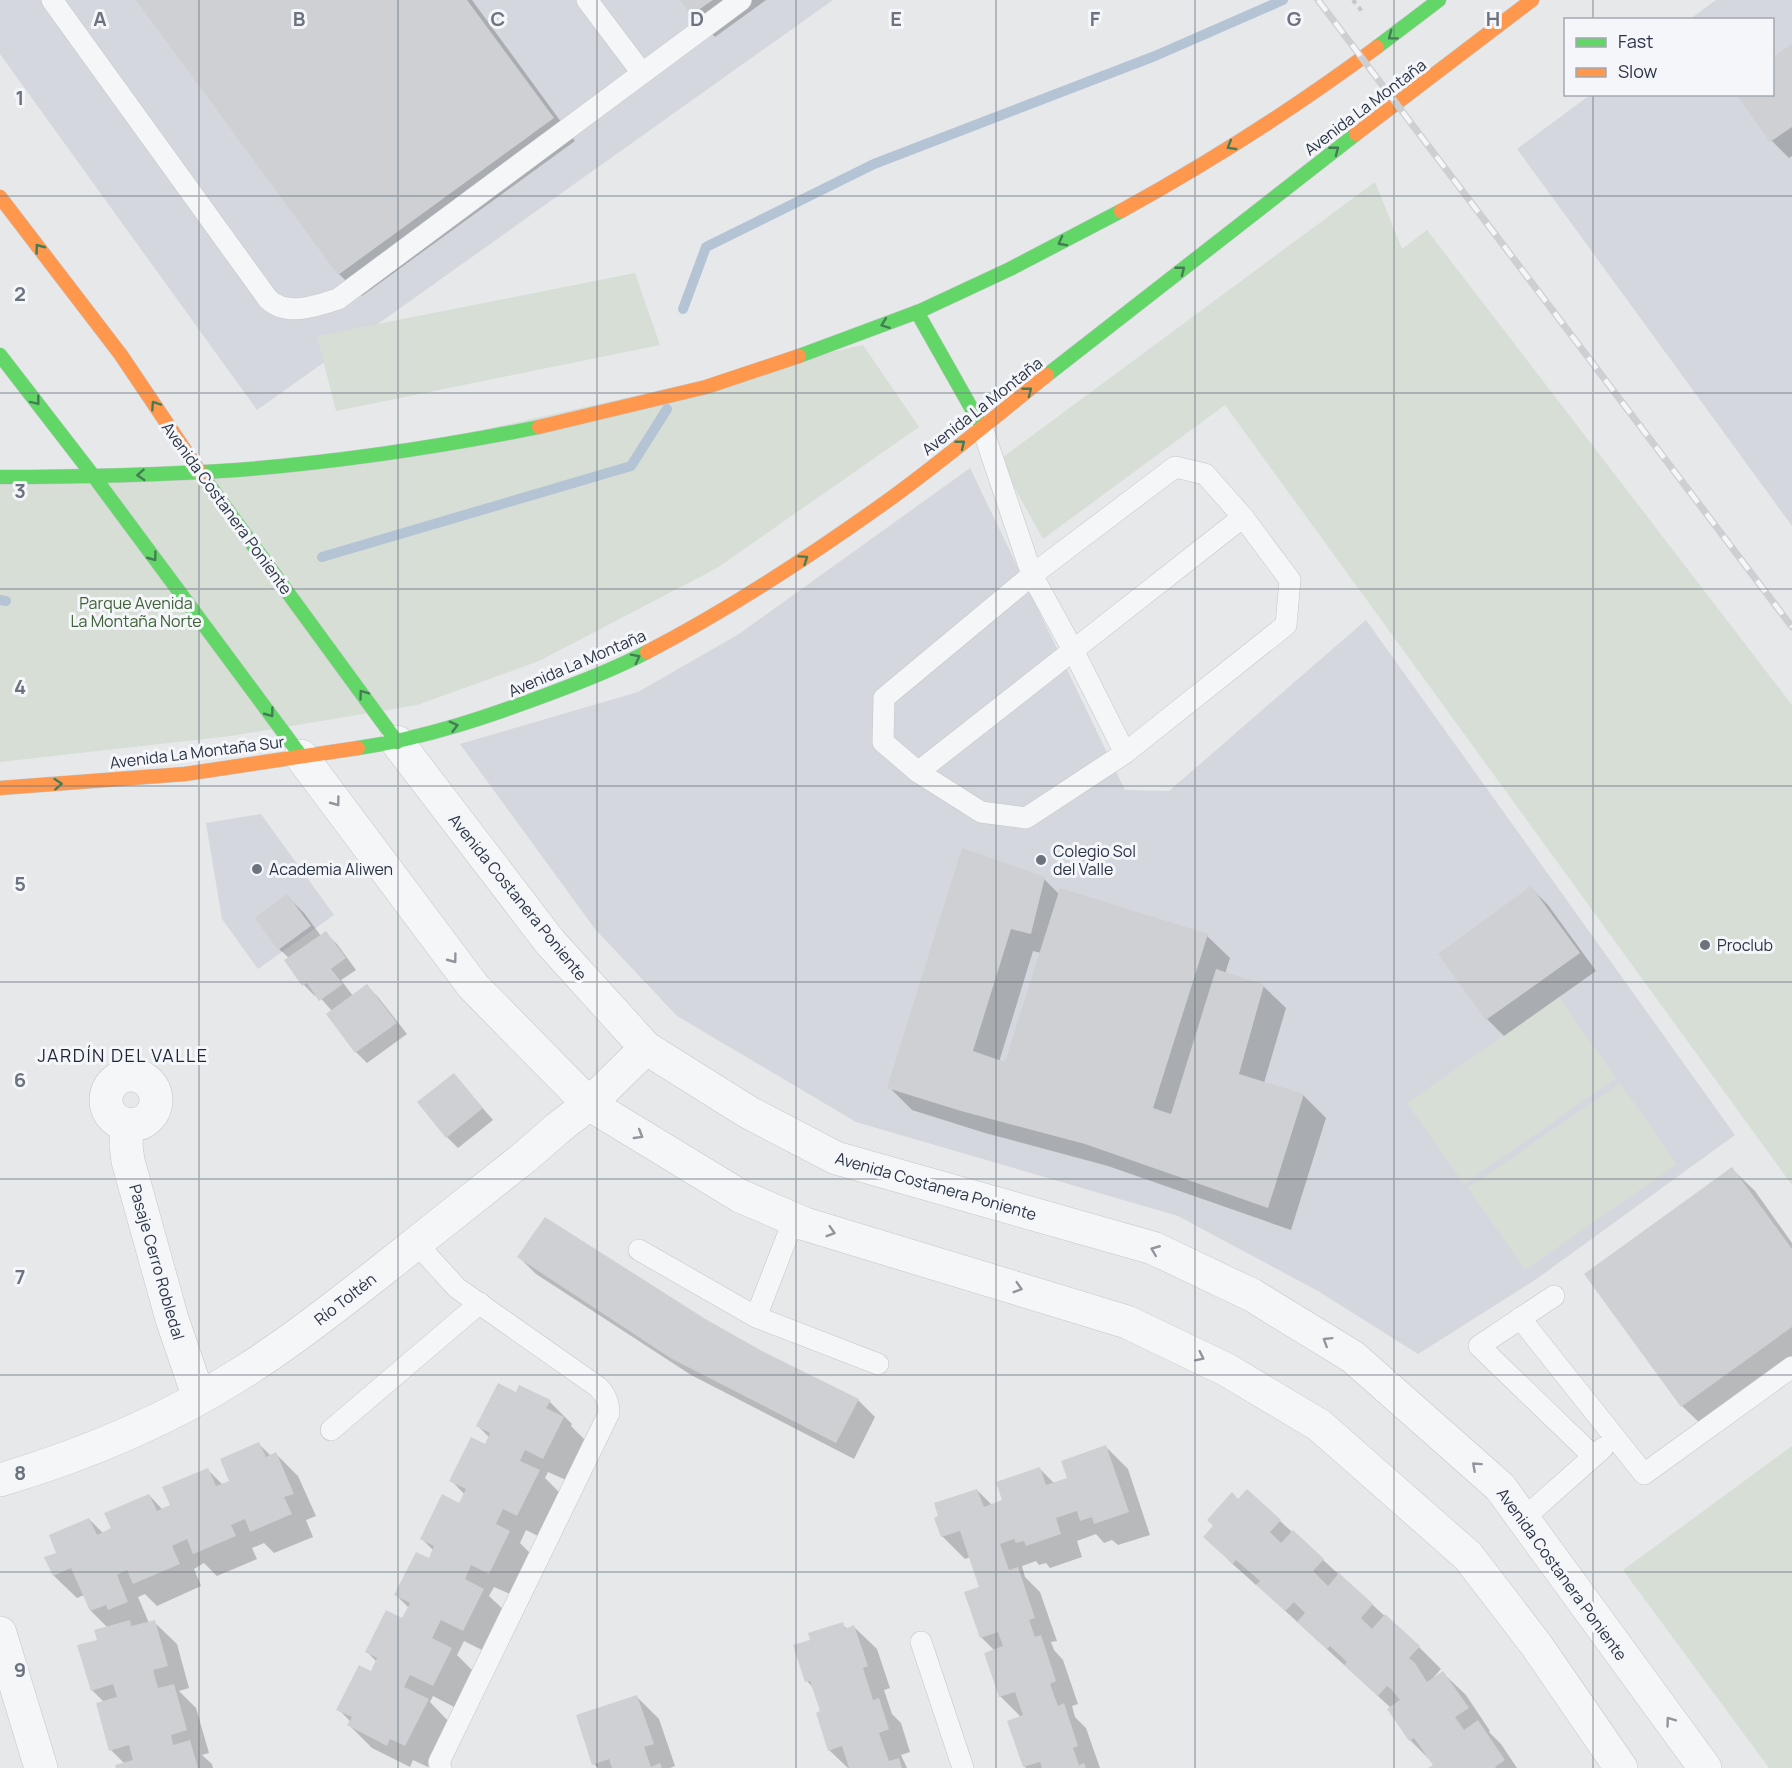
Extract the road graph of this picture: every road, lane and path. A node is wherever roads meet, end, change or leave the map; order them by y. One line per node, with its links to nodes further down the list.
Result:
1 (52, 0): 6 (lane)
2 (587, 0): 6 (lane)
3 (741, 0): 6 (lane)
4 (1439, 0): 8 (main road, one-way to 8)
5 (1532, 0): 10 (main road, Avenida La Montaña, one-way to 5)
6 (642, 73)
7 (0, 197): 11 (main road, Avenida Costanera Poniente, one-way to 7)
8 (917, 312): 10 (main road); 11 (main road, one-way to 11)
9 (0, 355): 13 (main road, one-way to 13)
10 (982, 427): 15 (lane); 17 (main road, Avenida La Montaña, one-way to 10)
11 (199, 471): 13 (main road, one-way to 13); 17 (main road, Avenida Costanera Poniente, one-way to 11)
12 (0, 477): 13 (main road)
13 (95, 478): 19 (main road, one-way to 19)
14 (1243, 517): 15 (lane); 16 (lane); 18 (lane)
15 (1032, 575): 16 (lane); 20 (lane)
16 (1073, 650): 18 (lane); 20 (lane)
17 (397, 742): 19 (main road, Avenida La Montaña Sur); 22 (street, Avenida Costanera Poniente)
18 (1125, 753): 20 (lane)
19 (301, 756): 21 (main road, Avenida La Montaña Sur, one-way to 19); 23 (street, one-way to 23)
20 (918, 772)
21 (0, 788)
22 (646, 1048): 23 (street, Río Toltén); 39 (street, Avenida Costanera Poniente, one-way to 22)
23 (589, 1104): 25 (street, one-way to 25); 26 (street, Río Toltén)
24 (127, 1124): 34 (street, Pasaje Cerro Robledal)
25 (794, 1220): 30 (lane); 45 (street, one-way to 45)
26 (416, 1243): 29 (lane); 34 (street, Río Toltén)
27 (639, 1250): 30 (lane)
28 (1554, 1296): 31 (lane)
29 (480, 1304): 35 (lane); 43 (lane)
30 (756, 1317): 32 (lane)
31 (1520, 1318): 36 (lane); 37 (lane)
32 (878, 1364)
33 (1792, 1367): 36 (lane)
34 (199, 1398): 38 (street, Río Toltén)
35 (331, 1430)
36 (1615, 1437): 37 (lane)
37 (1593, 1456): 39 (lane)
38 (0, 1480)
39 (1523, 1519): 46 (street, Avenida Costanera Poniente, one-way to 39)
40 (0, 1633): 42 (street)
41 (921, 1642): 44 (lane)
42 (41, 1768)
43 (441, 1768)
44 (963, 1768)
45 (1621, 1768)
46 (1705, 1768)

